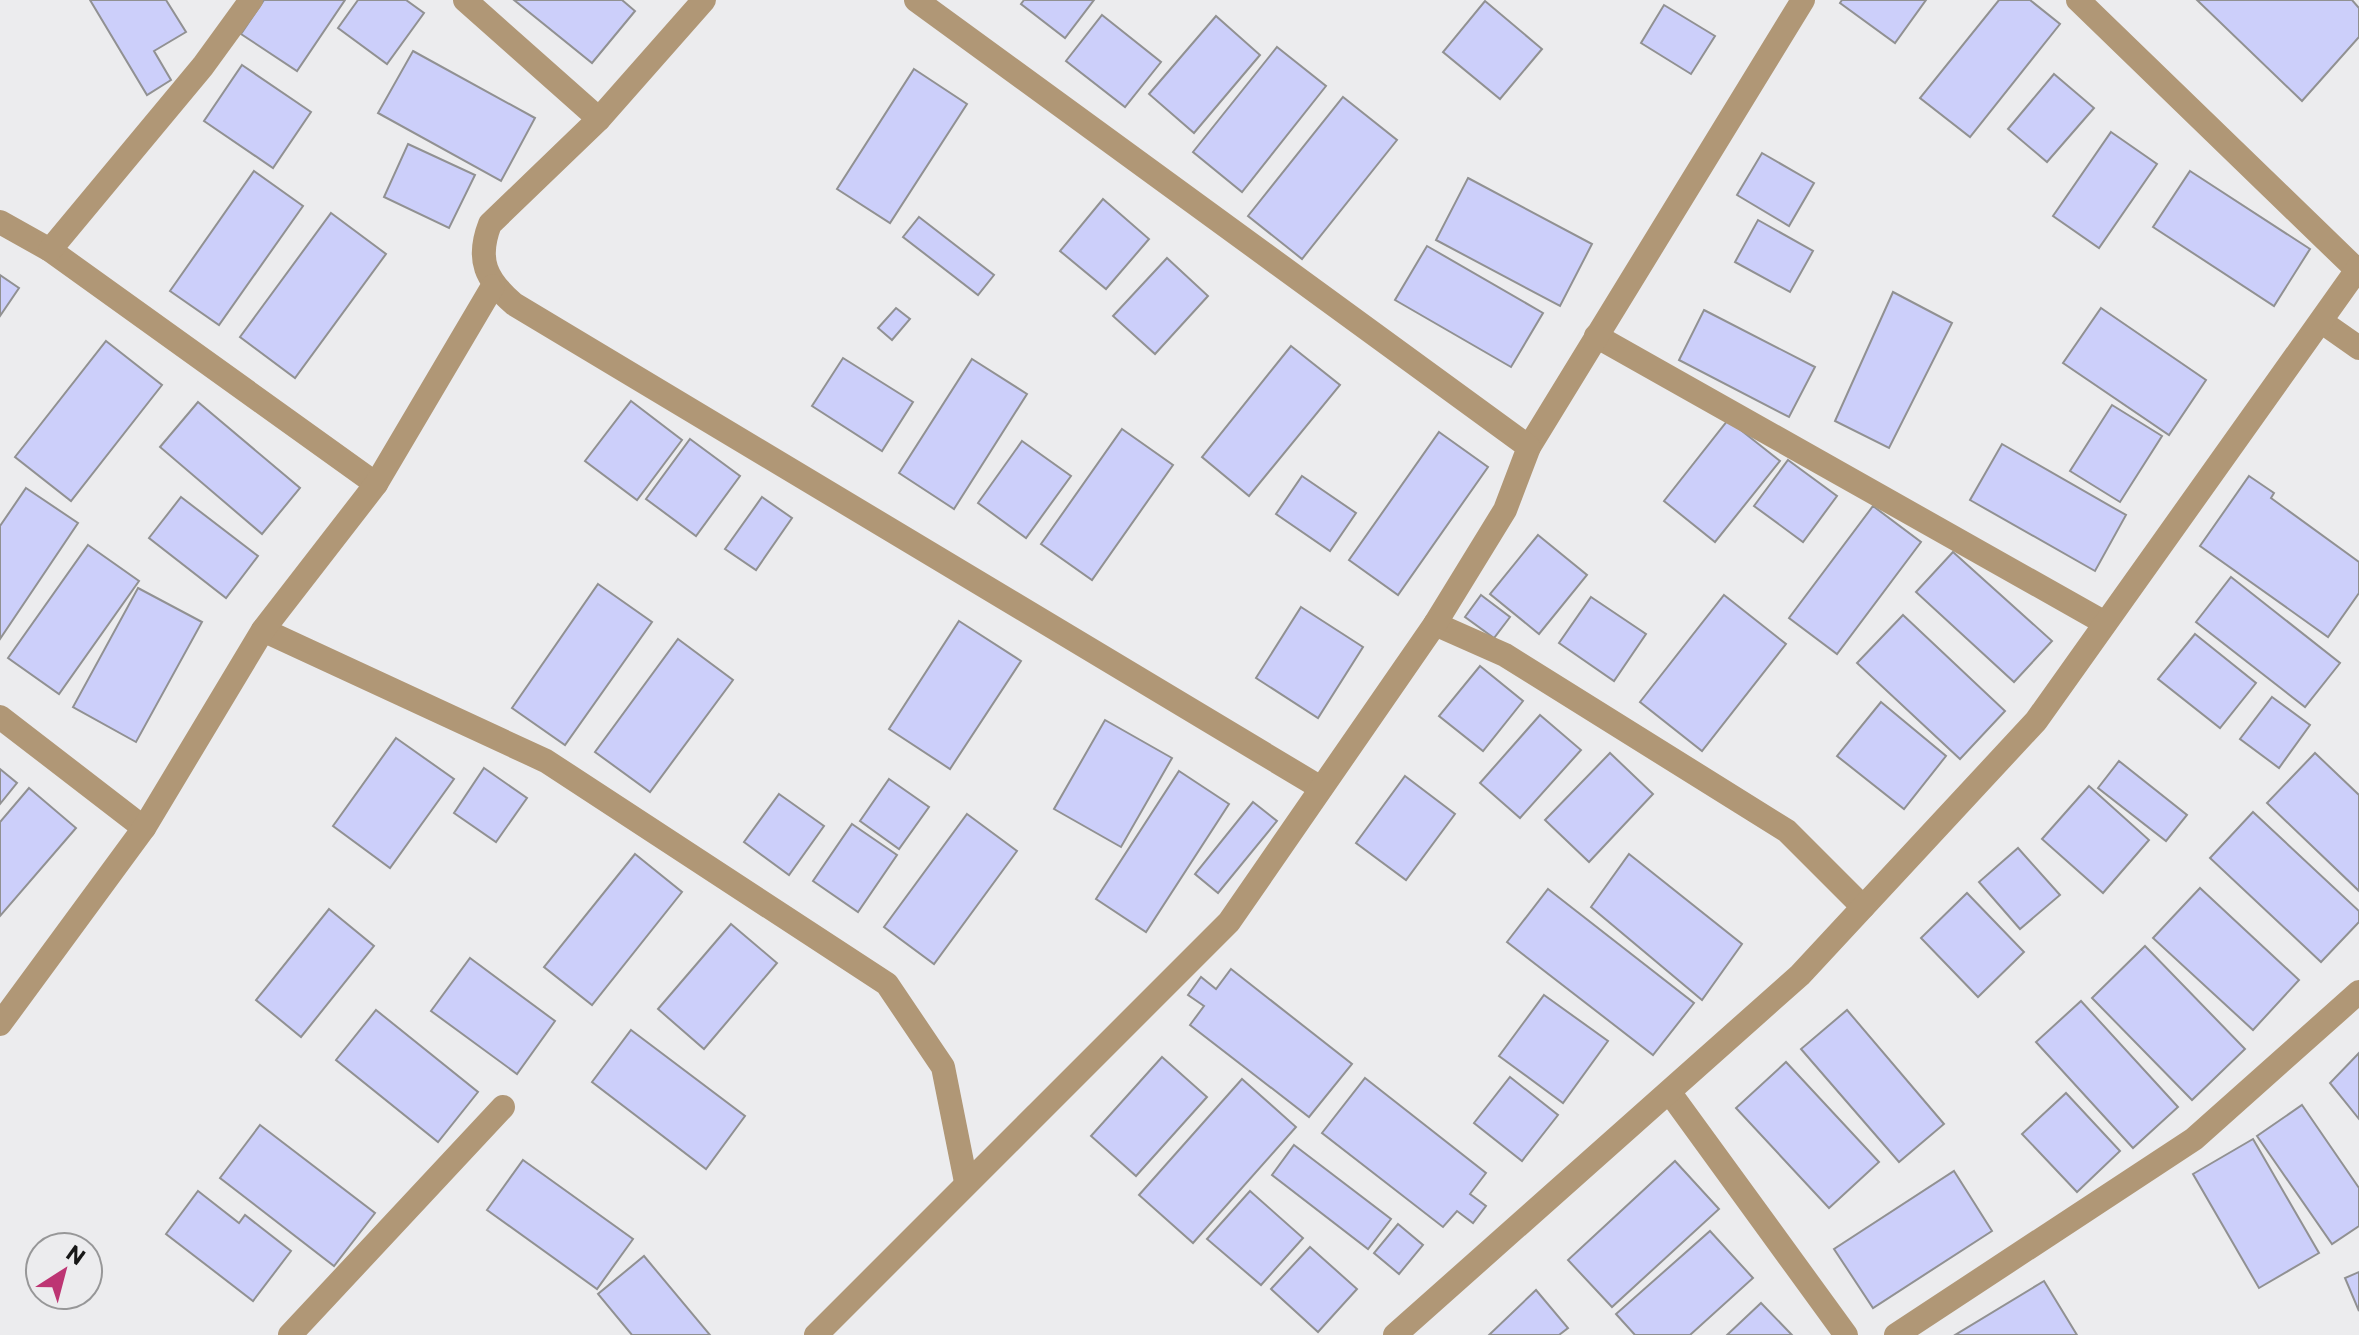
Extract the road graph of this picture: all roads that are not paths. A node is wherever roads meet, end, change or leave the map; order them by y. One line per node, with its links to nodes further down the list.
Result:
1 (251, 0): 9 (street)
2 (465, 0): 7 (street)
3 (704, 0): 7 (street)
4 (916, 0): 15 (street)
5 (1803, 0): 13 (street)
6 (2078, 0): 10 (street)
7 (599, 119): 11 (street)
8 (0, 222): 9 (street)
9 (50, 250): 16 (street)
10 (2358, 268): 12 (street)
11 (493, 286): 16 (street); 21 (street)
12 (2322, 322): 14 (street); 17 (street)
13 (1596, 336): 15 (street); 17 (street)
14 (2359, 348)
15 (1529, 447): 18 (street)
16 (376, 484): 19 (street)
17 (2105, 623): 23 (street)
18 (1435, 624): 21 (street); 23 (street)
19 (263, 630): 22 (street); 28 (street)
20 (0, 717): 22 (street)
21 (1321, 788): 28 (street)
22 (144, 828): 25 (street)
23 (1863, 907): 26 (street)
24 (2359, 992): 33 (street)
25 (0, 1024)
26 (1670, 1093): 31 (street); 32 (street)
27 (503, 1107): 29 (street)
28 (966, 1182): 30 (street)
29 (290, 1335)
30 (816, 1335)
31 (1395, 1335)
32 (1846, 1335)
33 (1896, 1335)

